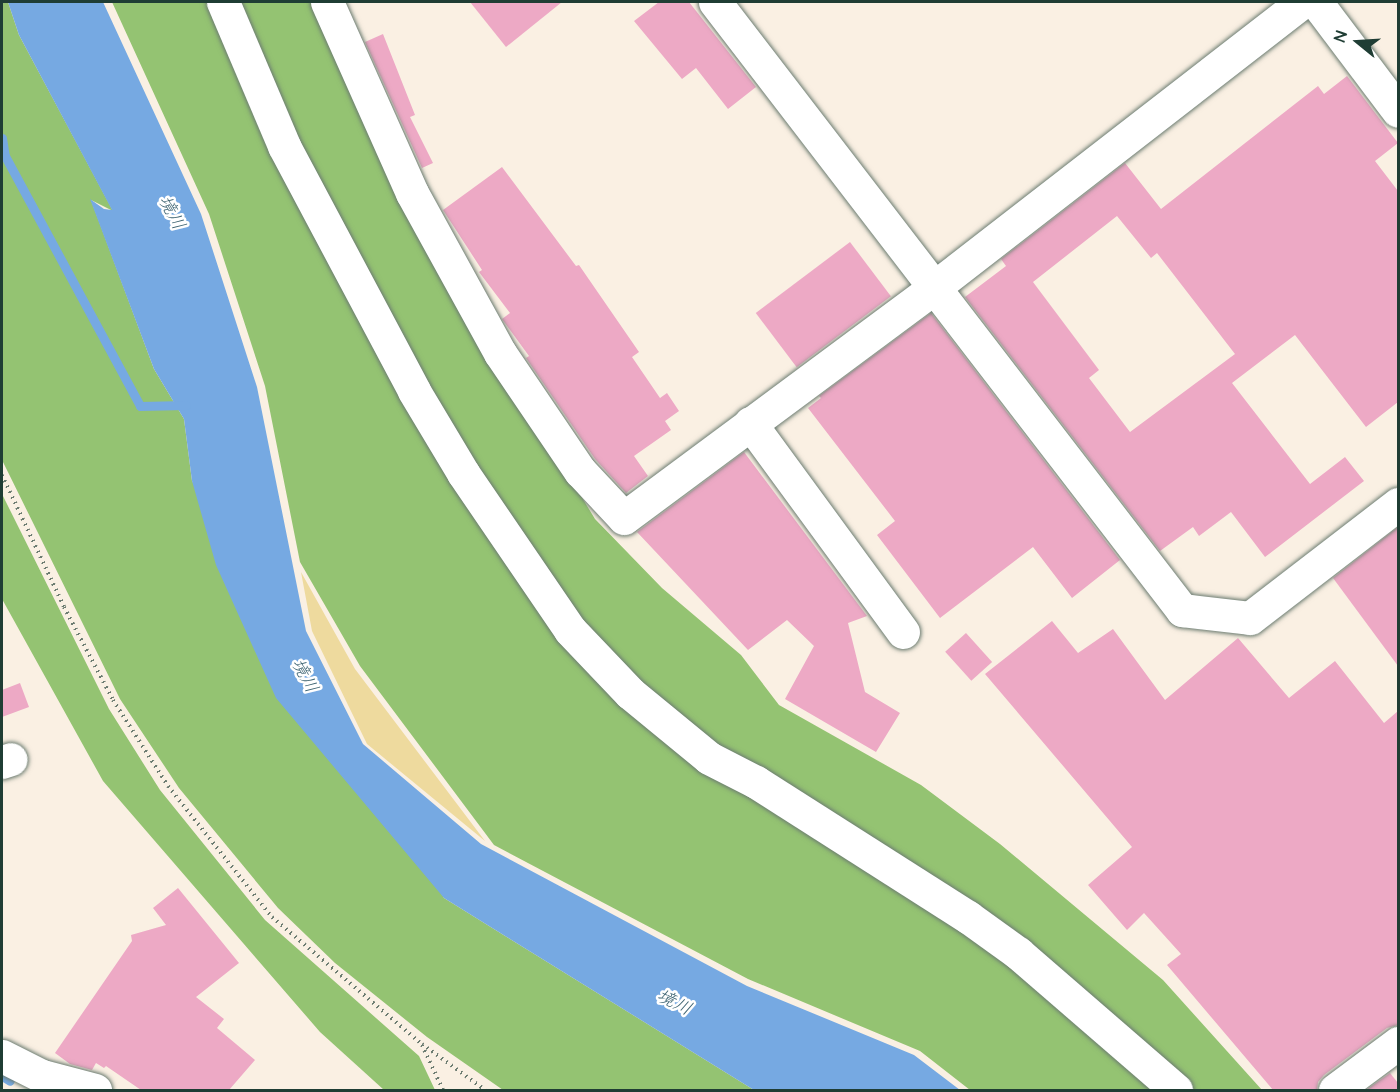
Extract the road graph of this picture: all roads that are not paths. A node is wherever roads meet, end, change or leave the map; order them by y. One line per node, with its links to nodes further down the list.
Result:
1 (223, 2): 14 (street)
2 (327, 2): 8 (street)
3 (715, 2): 7 (street)
4 (1302, 2): 7 (street)
5 (1316, 2): 6 (street)
6 (1398, 111)
7 (936, 286): 8 (street); 9 (street)
8 (750, 423): 10 (street)
9 (1398, 504)
10 (903, 632)
11 (1398, 1043): 15 (street)
12 (2, 1056): 13 (street)
13 (95, 1090)
14 (1176, 1090)
15 (1335, 1090)

